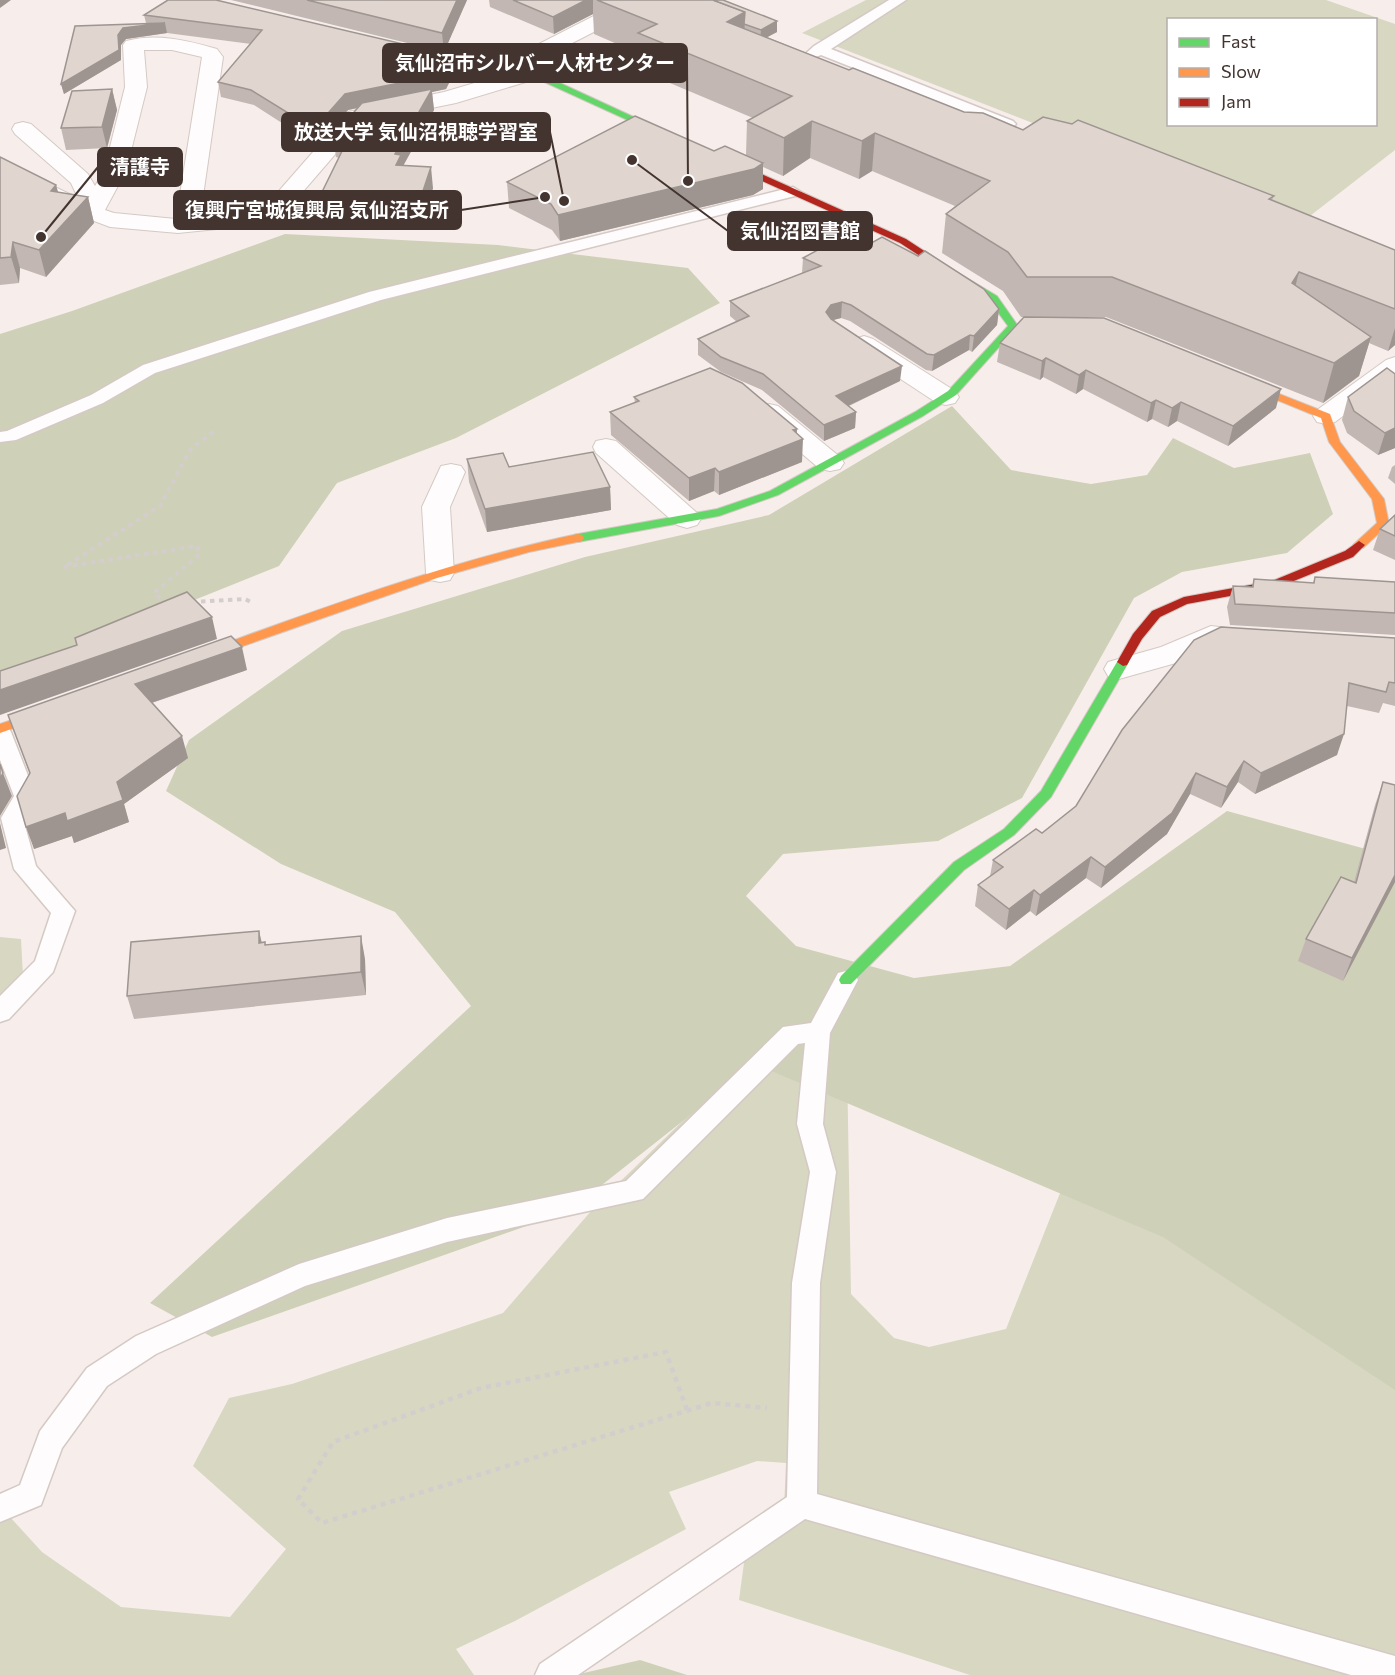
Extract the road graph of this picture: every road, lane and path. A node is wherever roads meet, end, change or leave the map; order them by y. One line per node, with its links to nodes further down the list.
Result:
1 (899, 0): 3 (lane)
2 (645, 1): 6 (street)
3 (819, 49): 5 (lane); 8 (lane)
4 (396, 50): 6 (street)
5 (795, 57)
6 (531, 73): 9 (street); 14 (street)
7 (24, 129): 13 (street)
8 (1019, 129)
9 (683, 142)
10 (705, 152): 12 (street)
11 (0, 168): 13 (street)
12 (793, 192): 18 (street); 22 (lane)
13 (92, 212): 14 (street); 14 (street)
14 (187, 225)
15 (840, 328): 18 (street)
16 (1395, 365): 20 (street)
17 (1226, 376): 20 (street)
18 (946, 397): 24 (street)
19 (752, 398): 24 (street)
20 (1326, 416): 33 (street)
21 (214, 431): 29 (path)
22 (0, 437)
23 (602, 456): 26 (street)
24 (830, 463): 26 (street)
25 (451, 472): 27 (street)
26 (687, 519): 27 (street)
27 (440, 573): 30 (street)
28 (188, 602): 30 (path)
29 (177, 603)
30 (272, 631): 32 (street)
31 (1257, 639): 33 (street)
32 (179, 664)
33 (1119, 669): 36 (street)
34 (67, 705): 35 (street)
35 (0, 730): 37 (lane)
36 (846, 980): 38 (lane)
37 (0, 1012)
38 (818, 1033): 40 (lane); 42 (lane)
39 (687, 1410): 39 (path); 40 (path)
40 (804, 1412): 41 (lane)
41 (802, 1504): 43 (lane); 44 (lane)
42 (0, 1508)
43 (1395, 1672)
44 (551, 1675)

